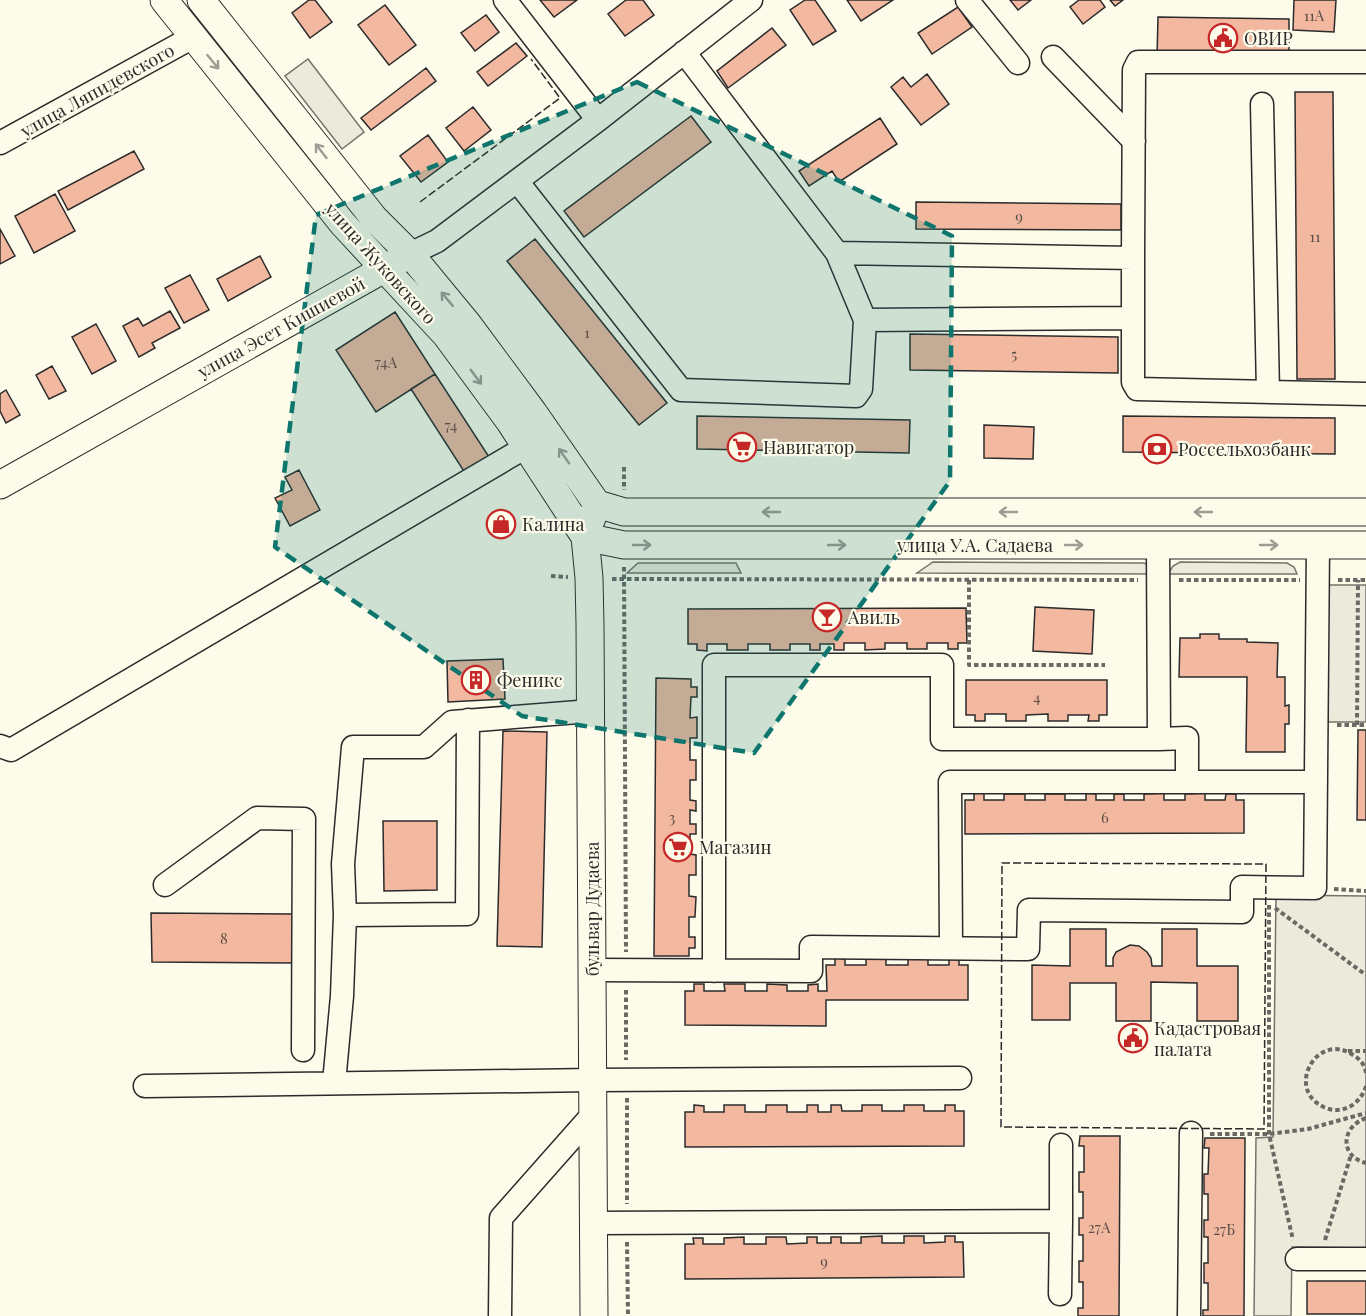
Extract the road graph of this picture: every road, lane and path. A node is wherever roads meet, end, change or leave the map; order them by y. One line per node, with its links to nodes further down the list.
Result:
1 (164, 0): 6 (main road, улица Жуковского)
2 (201, 0): 17 (main road, one-way to 2)
3 (505, 0): 12 (street)
4 (751, 0): 7 (street, улица Эсет Кишиевой)
5 (967, 0): 10 (street)
6 (193, 37): 14 (street, улица Ляпидевского); 19 (main road, улица Жуковского, one-way to 19)
7 (684, 52): 12 (street, улица Эсет Кишиевой); 16 (street)
8 (1053, 57): 13 (street)
9 (1366, 62): 13 (street)
10 (1018, 63)
11 (1262, 104): 22 (street)
12 (598, 120): 15 (street, улица Эсет Кишиевой)
13 (1134, 141): 18 (street)
14 (0, 143)
15 (517, 181): 17 (street, улица Эсет Кишиевой); 21 (street)
16 (837, 253): 18 (street); 21 (street)
17 (410, 254): 19 (main road, улица Эсет Кишиевой); 27 (main road, one-way to 17)
18 (1133, 258): 20 (street)
19 (384, 269): 24 (main road, улица Жуковского, one-way to 24); 26 (main road, улица Эсет Кишиевой)
20 (1133, 318): 21 (street); 22 (street)
21 (865, 320)
22 (1268, 392): 23 (street)
23 (1366, 394)
24 (526, 447): 30 (main road, улица Жуковского); 50 (street)
25 (624, 467): 28 (path)
26 (0, 485)
27 (597, 504): 28 (main road, улица У.А. Садаева); 30 (main road, бульвар Дудаева)
28 (624, 512): 29 (main road, улица У.А. Садаева, one-way to 28)
29 (1366, 513)
30 (585, 537): 31 (main road, улица У.А. Садаева); 36 (main road, бульвар Дудаева)
31 (624, 545): 33 (main road, улица У.А. Садаева, one-way to 33); 37 (path)
32 (1318, 545): 33 (main road, улица У.А. Садаева, one-way to 32); 34 (main road, улица У.А. Садаева); 40 (street)
33 (1158, 546): 39 (street)
34 (1366, 546)
35 (551, 576): 36 (path)
36 (589, 578): 37 (path); 44 (main road, бульвар Дудаева)
37 (624, 579): 38 (path); 60 (path)
38 (969, 580): 39 (path); 43 (path)
39 (1158, 580): 40 (path); 49 (street)
40 (1318, 580): 41 (path); 46 (street)
41 (1358, 580): 42 (path); 47 (path)
42 (1366, 580)
43 (1105, 665)
44 (591, 711): 45 (street); 59 (main road, бульвар Дудаева)
45 (468, 720): 57 (street); 57 (street)
46 (1316, 725): 47 (path); 52 (street)
47 (1357, 725): 48 (path)
48 (1366, 725)
49 (1159, 739): 51 (street); 61 (street)
50 (0, 746)
51 (1187, 782): 52 (street); 58 (street)
52 (1316, 782): 54 (street)
53 (165, 885): 63 (street)
54 (1315, 888): 55 (path); 56 (street)
55 (1366, 891)
56 (1269, 895): 58 (street); 62 (path); 78 (path)
57 (345, 915): 70 (street)
58 (951, 948): 61 (street)
59 (592, 970): 60 (street); 69 (main road, бульвар Дудаева)
60 (626, 970): 61 (street); 68 (path)
61 (714, 971)
62 (1366, 975)
63 (303, 1050)
64 (1348, 1051): 65 (path); 66 (path); 73 (path)
65 (1366, 1051)
66 (1366, 1073)
67 (960, 1078): 68 (street)
68 (626, 1079): 69 (street); 83 (path)
69 (593, 1080): 70 (street); 74 (main road, бульвар Дудаева)
70 (334, 1083): 71 (street)
71 (145, 1086)
72 (1366, 1086): 73 (path)
73 (1350, 1107): 76 (path)
74 (593, 1114): 84 (main road, бульвар Дудаева); 88 (street)
75 (1366, 1116): 76 (path)
76 (1356, 1119): 78 (path); 80 (path)
77 (1191, 1133): 78 (path); 91 (street)
78 (1269, 1134): 85 (path)
79 (1060, 1145): 82 (street)
80 (1351, 1155): 81 (path); 85 (path)
81 (1366, 1162)
82 (1061, 1221): 83 (street); 87 (street)
83 (627, 1222): 84 (street); 90 (path)
84 (593, 1223): 89 (main road, бульвар Дудаева)
85 (1308, 1259): 86 (street)
86 (1366, 1259)
87 (1060, 1294)
88 (500, 1316)
89 (594, 1316)
90 (627, 1316)
91 (1190, 1316)

